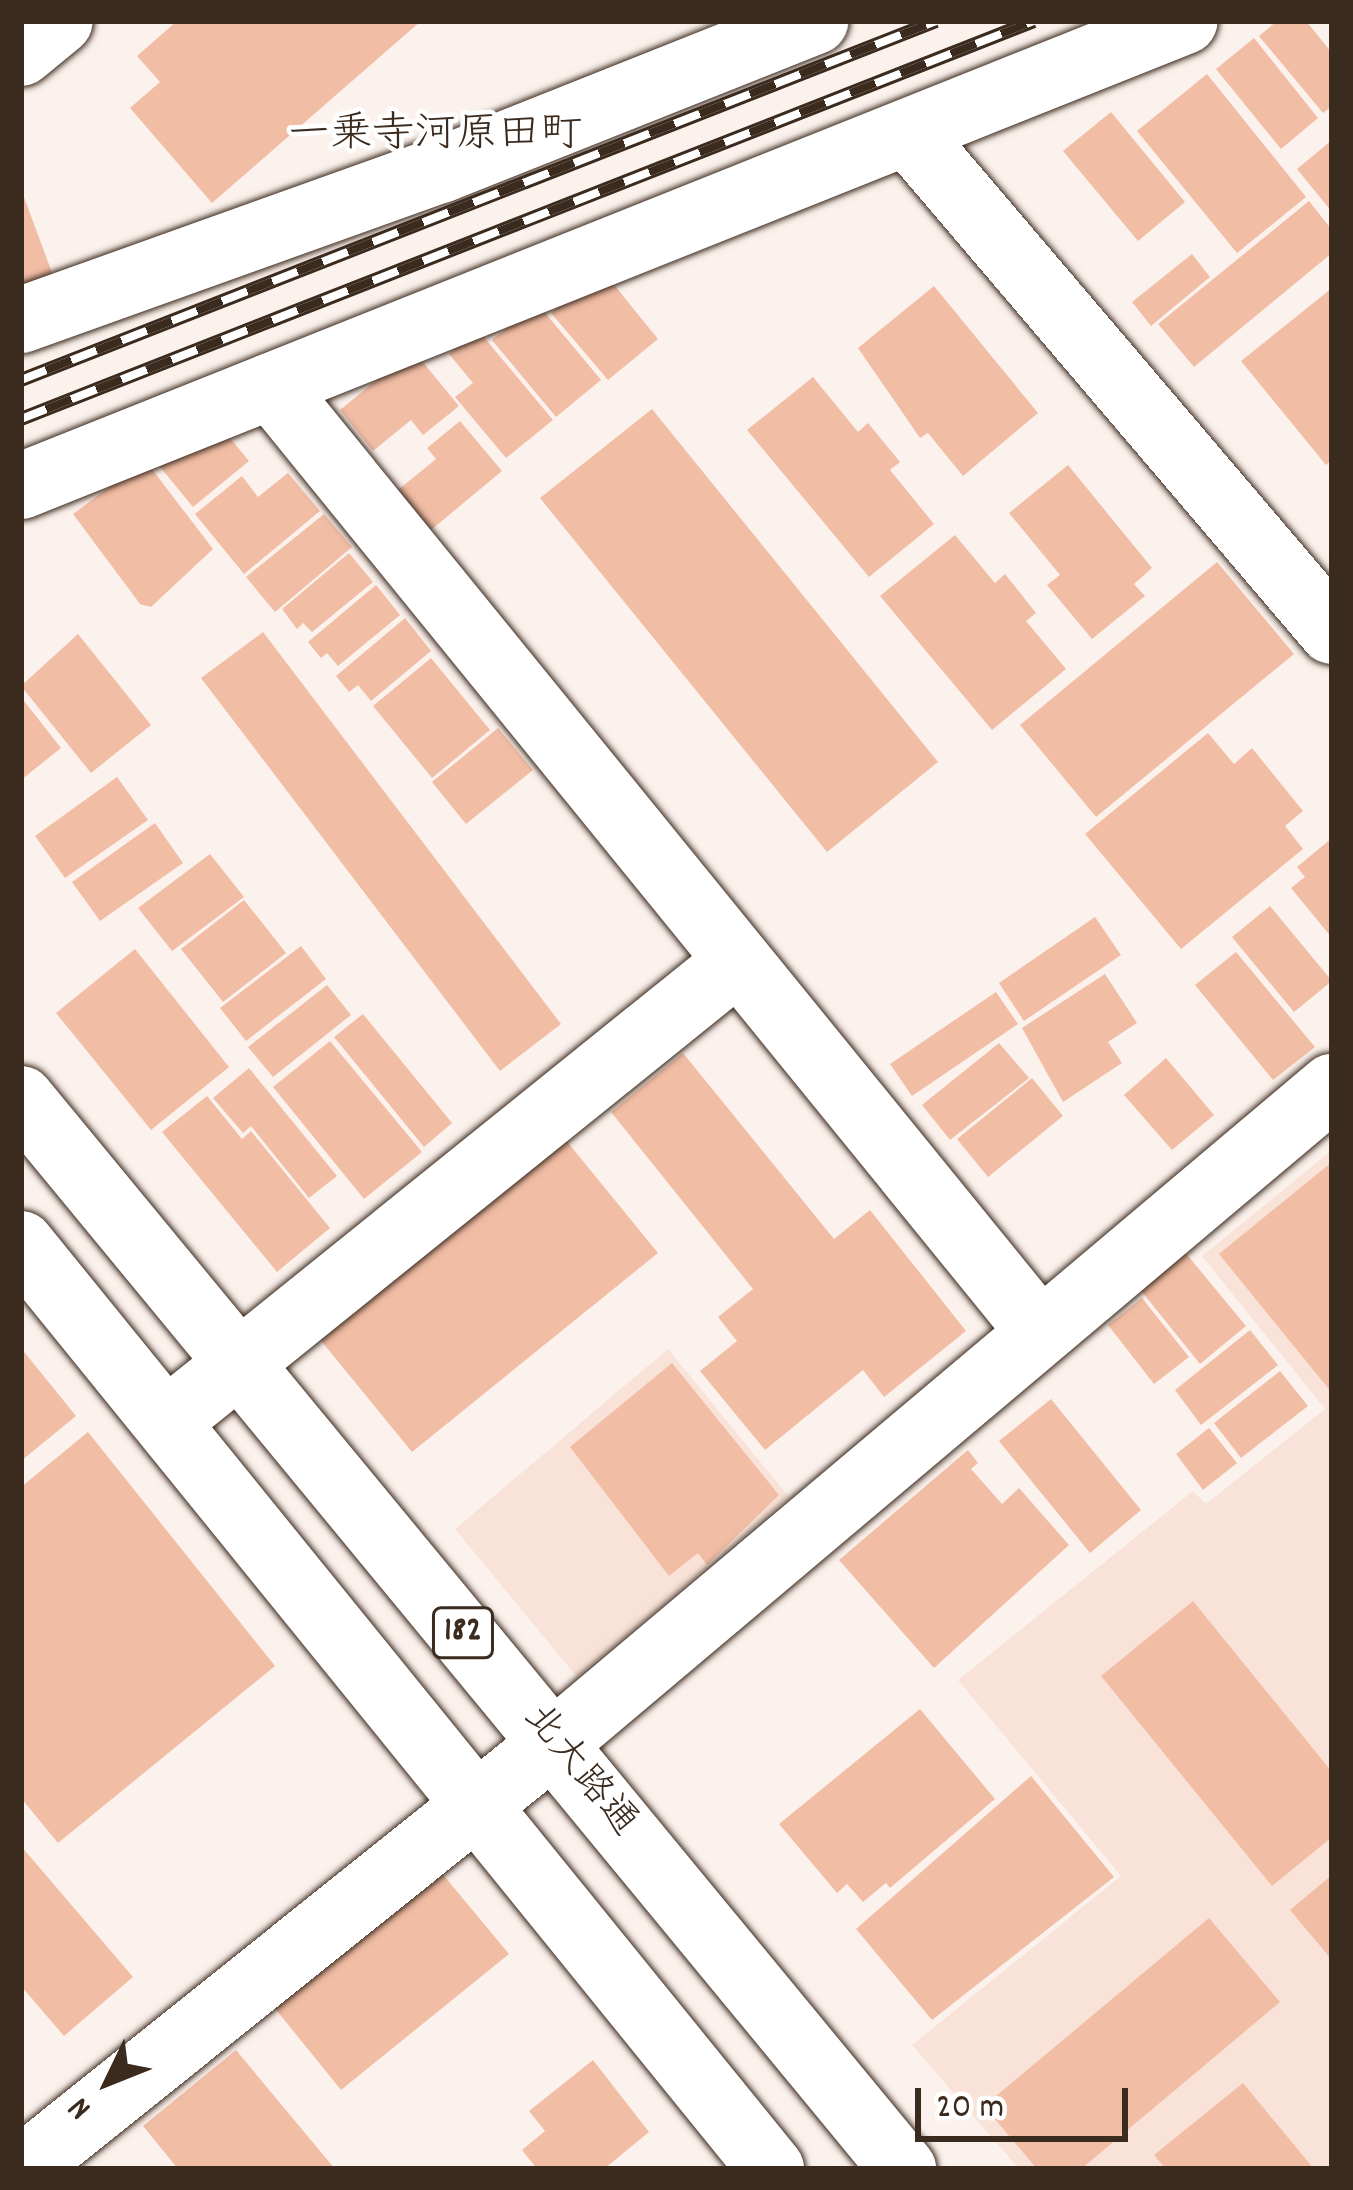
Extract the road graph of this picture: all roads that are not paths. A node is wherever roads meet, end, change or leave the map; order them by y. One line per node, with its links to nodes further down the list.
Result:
1 (60, 21): 4 (street)
2 (815, 21): 6 (street)
3 (1185, 21): 5 (street)
4 (21, 52)
5 (908, 134): 7 (street); 9 (street)
6 (21, 320)
7 (271, 386): 8 (street); 10 (street)
8 (21, 486)
9 (1332, 631)
10 (737, 962): 14 (street); 15 (street)
11 (1332, 1087): 14 (street)
12 (21, 1099): 15 (street, 北大路通 / 182)
13 (21, 1244): 16 (street, 182)
14 (1040, 1332): 17 (street)
15 (238, 1364): 16 (street); 17 (street, 北大路通 / 182)
16 (166, 1422): 18 (street, 182)
17 (554, 1743): 18 (street); 21 (street, 北大路通 / 182)
18 (474, 1808): 19 (street); 20 (street, 182)
19 (22, 2169)
20 (772, 2169)
21 (903, 2169)

